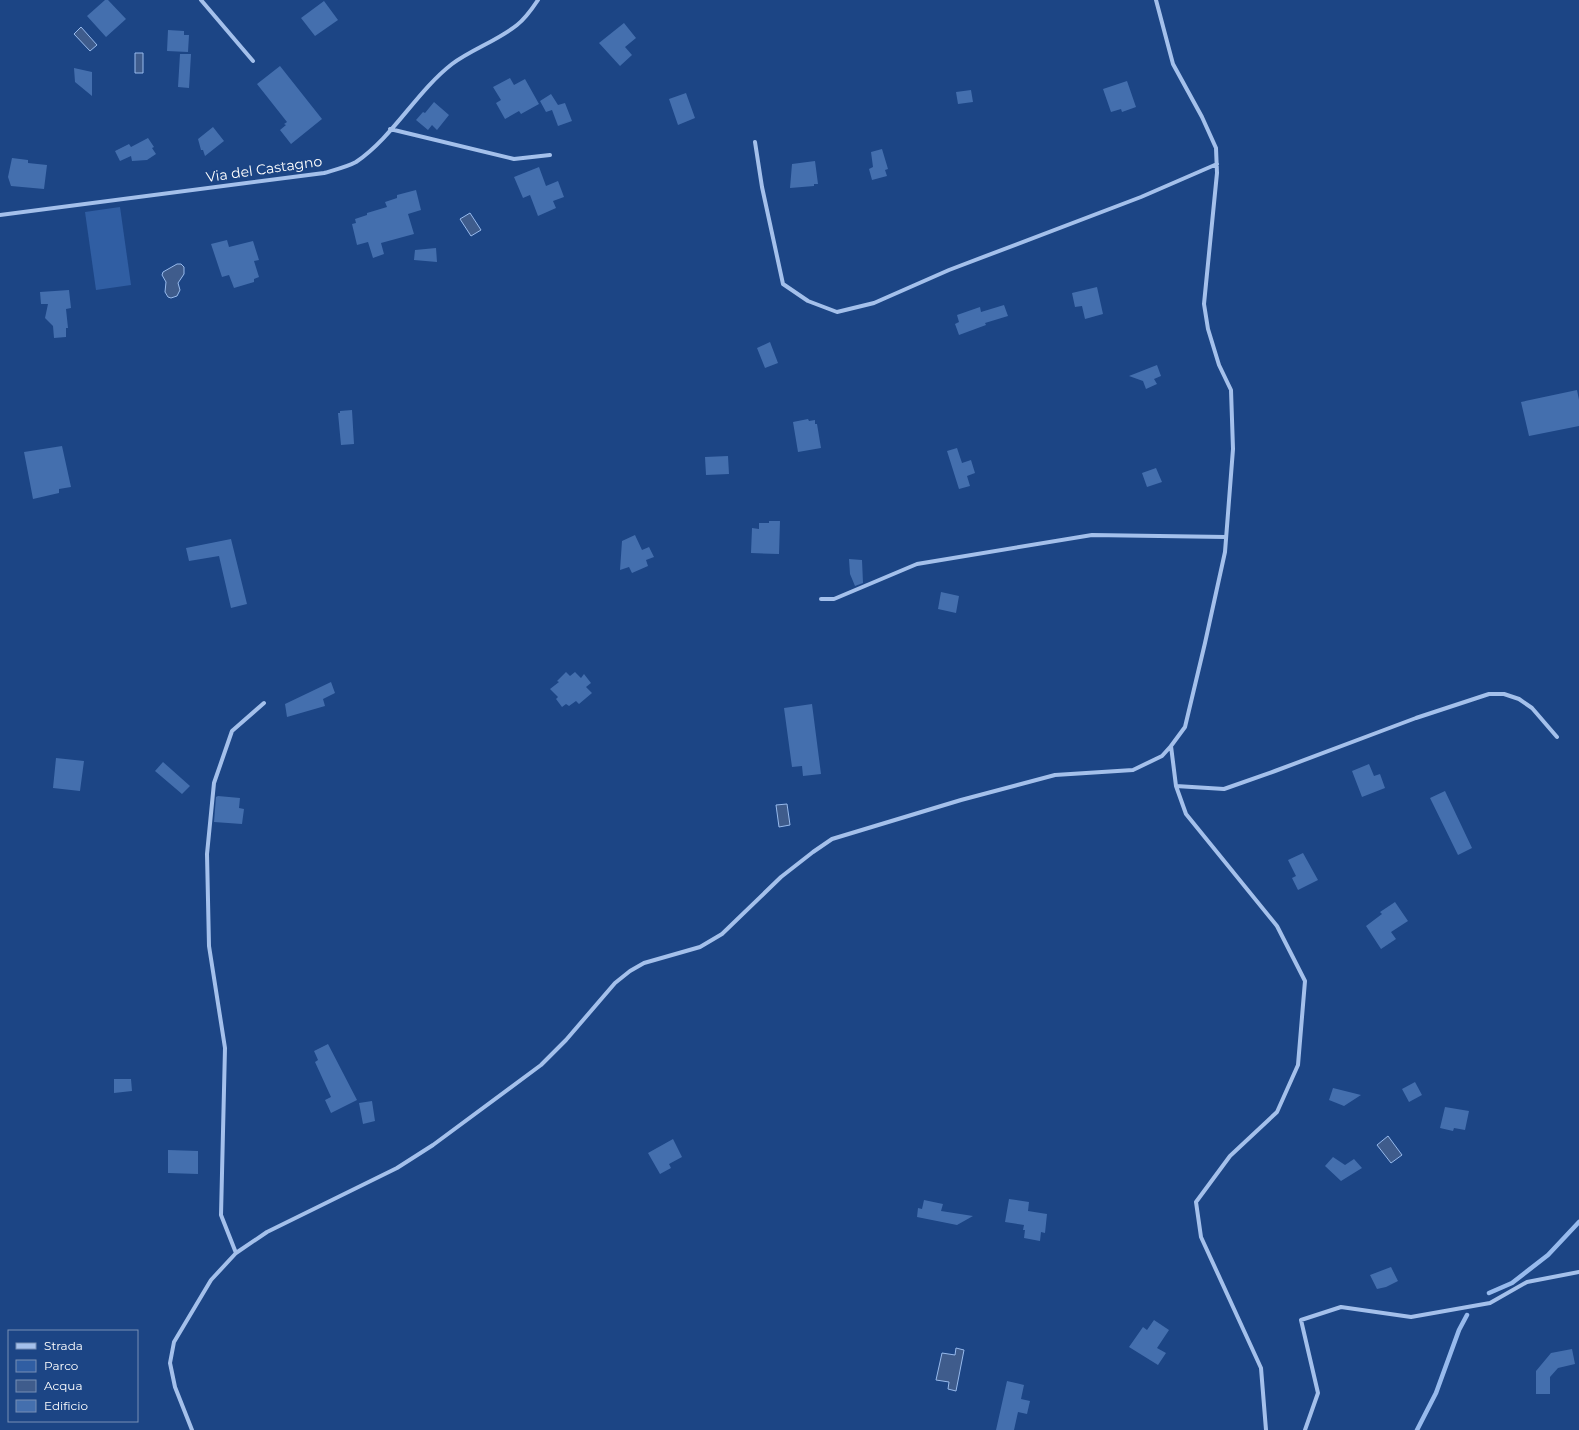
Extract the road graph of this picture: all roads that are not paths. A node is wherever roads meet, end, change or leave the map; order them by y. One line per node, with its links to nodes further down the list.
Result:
1 (201, 0): 4 (street)
2 (538, 0): 5 (street, Via del Castagno)
3 (1156, 0): 8 (street)
4 (253, 61)
5 (390, 130): 7 (street); 9 (street, Via del Castagno)
6 (755, 142): 8 (street)
7 (550, 155)
8 (1217, 164): 10 (street)
9 (0, 215)
10 (1226, 537): 11 (street); 14 (street)
11 (821, 599)
12 (264, 703): 16 (street)
13 (1557, 737): 15 (street)
14 (1171, 746): 15 (street); 16 (street)
15 (1176, 786): 19 (street)
16 (236, 1253): 18 (street)
17 (1579, 1272): 20 (street)
18 (192, 1430)
19 (1266, 1430)
20 (1305, 1430)

